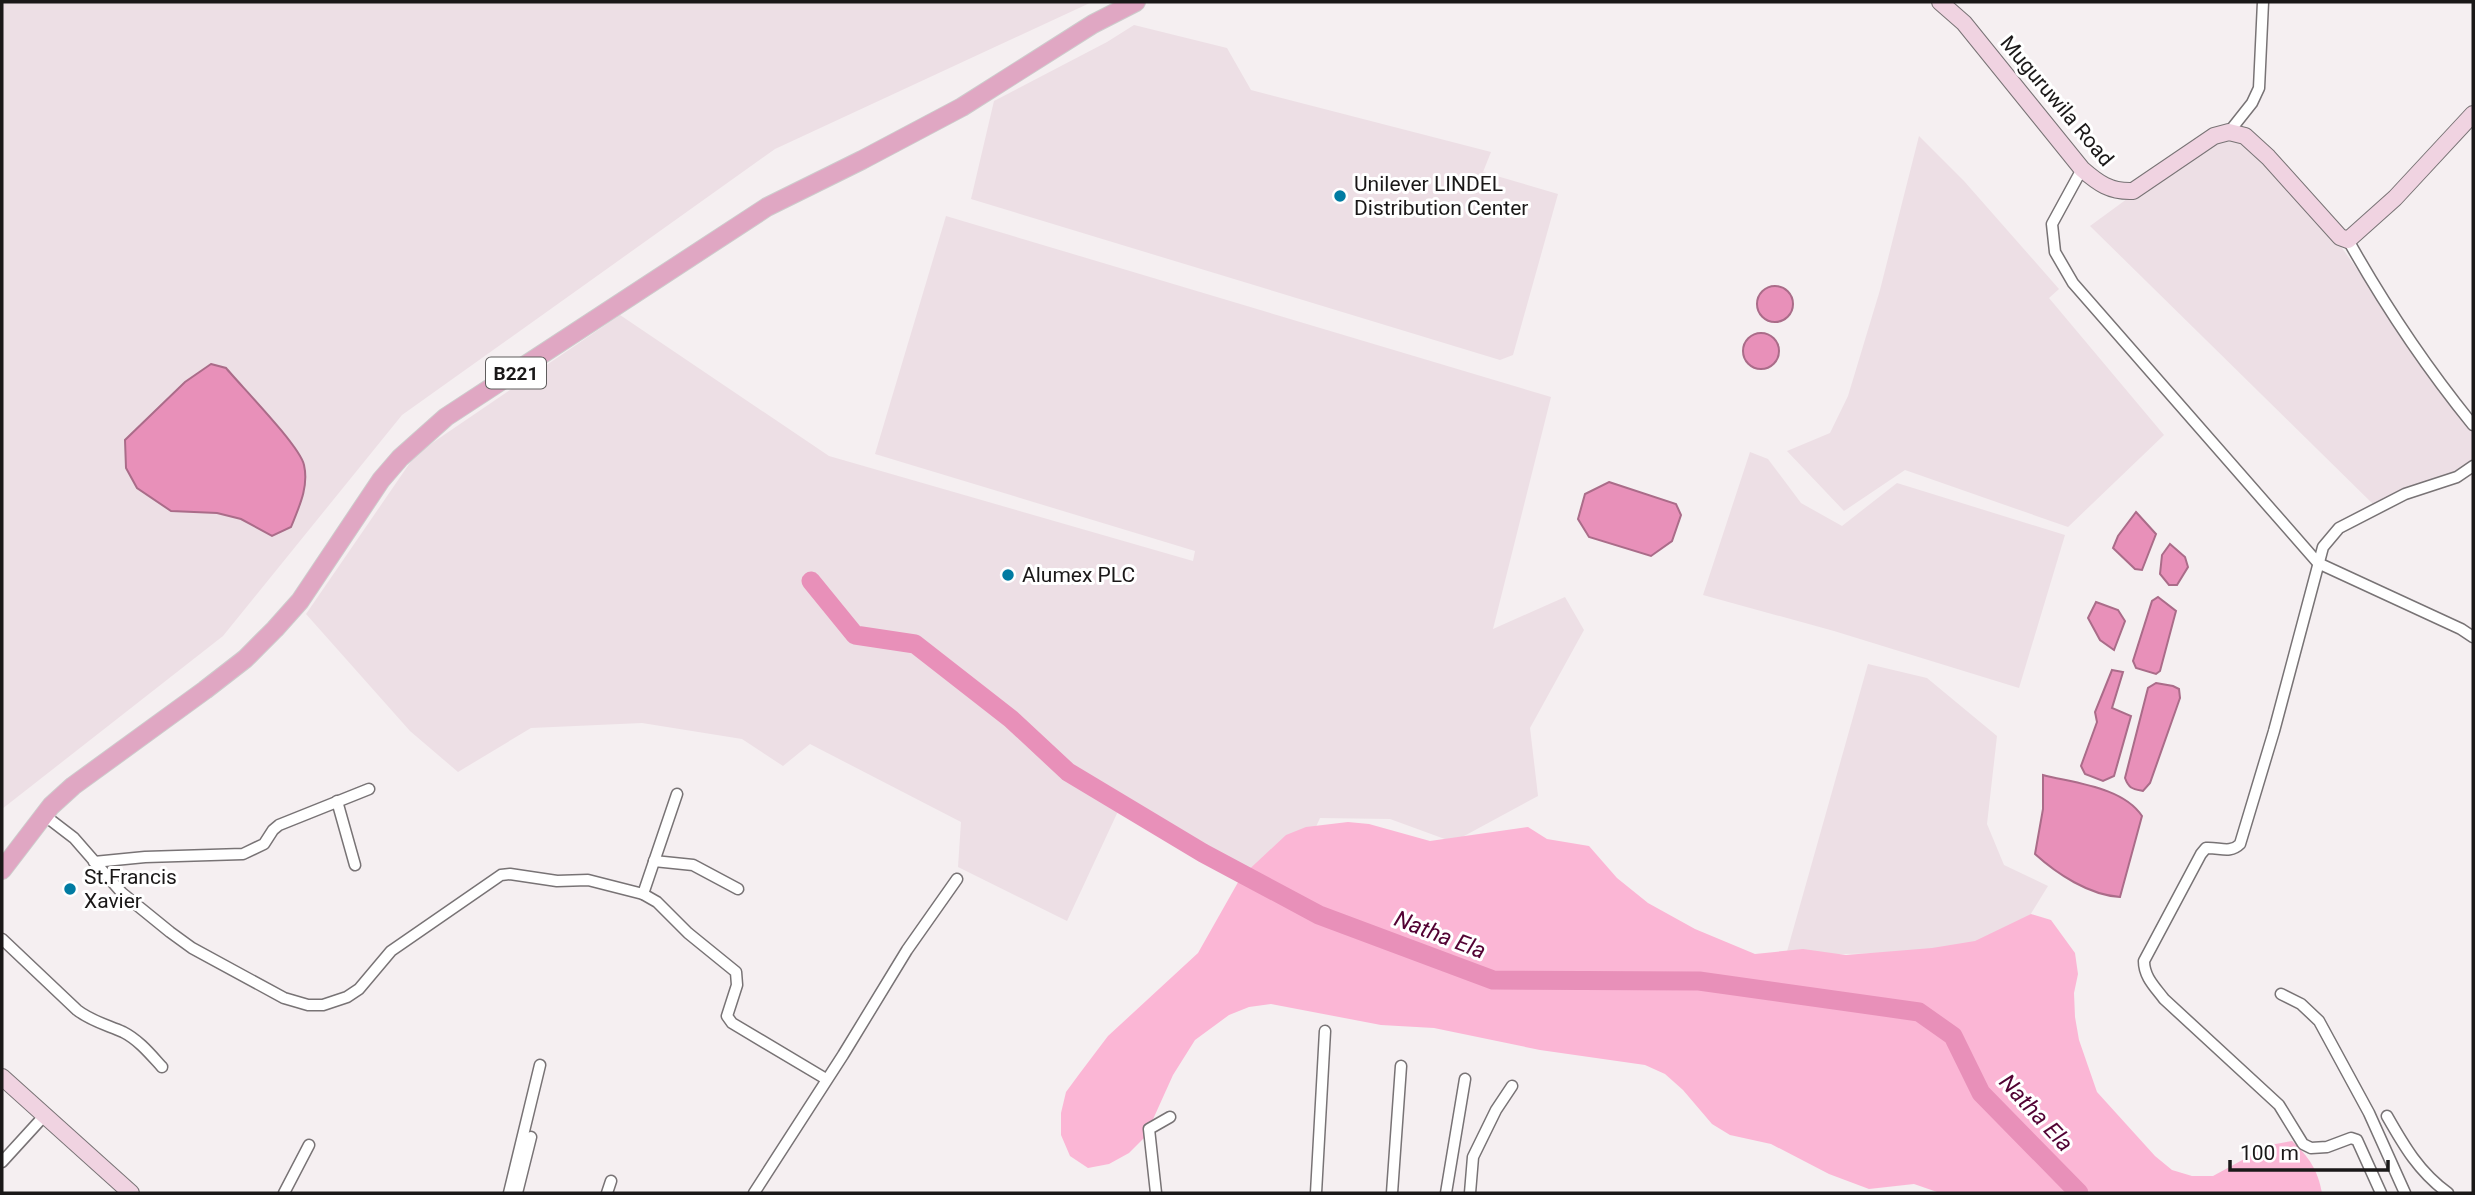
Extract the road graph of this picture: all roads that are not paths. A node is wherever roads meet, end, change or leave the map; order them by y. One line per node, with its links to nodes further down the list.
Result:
1 (1136, 2): 15 (main road, B221)
2 (2263, 2): 5 (street)
3 (1947, 3): 6 (street, Muguruwila Road)
4 (2473, 114): 7 (street)
5 (2229, 131): 6 (street, Muguruwila Road); 7 (street)
6 (2082, 169): 10 (street)
7 (2348, 240): 8 (street)
8 (2473, 425)
9 (2473, 466): 10 (street)
10 (2318, 563): 11 (street); 51 (street)
11 (2473, 637)
12 (369, 789): 14 (street)
13 (677, 794): 16 (street)
14 (337, 802): 17 (street); 18 (street)
15 (44, 814): 17 (street); 19 (main road, B221)
16 (654, 861): 21 (street); 22 (street)
17 (94, 862): 22 (street)
18 (355, 865)
19 (2, 870)
20 (957, 879): 30 (street)
21 (738, 889)
22 (643, 894): 30 (street)
23 (2, 939): 28 (street)
24 (2281, 994): 52 (street)
25 (1325, 1031): 47 (street)
26 (540, 1065): 42 (street)
27 (1401, 1066): 48 (street)
28 (162, 1067)
29 (2, 1077): 34 (street)
30 (826, 1079): 45 (street)
31 (1465, 1079): 49 (street)
32 (1512, 1086): 50 (street)
33 (2387, 1115): 53 (street)
34 (44, 1116): 38 (street); 40 (street)
35 (1170, 1117): 46 (street)
36 (531, 1137): 43 (street)
37 (309, 1145): 41 (street)
38 (2, 1162)
39 (611, 1181): 44 (street)
40 (131, 1193)
41 (284, 1193)
42 (509, 1193)
43 (517, 1193)
44 (607, 1193)
45 (754, 1193)
46 (1156, 1193)
47 (1316, 1193)
48 (1392, 1193)
49 (1446, 1193)
50 (1470, 1193)
51 (2381, 1193)
52 (2405, 1193)
53 (2448, 1193)

